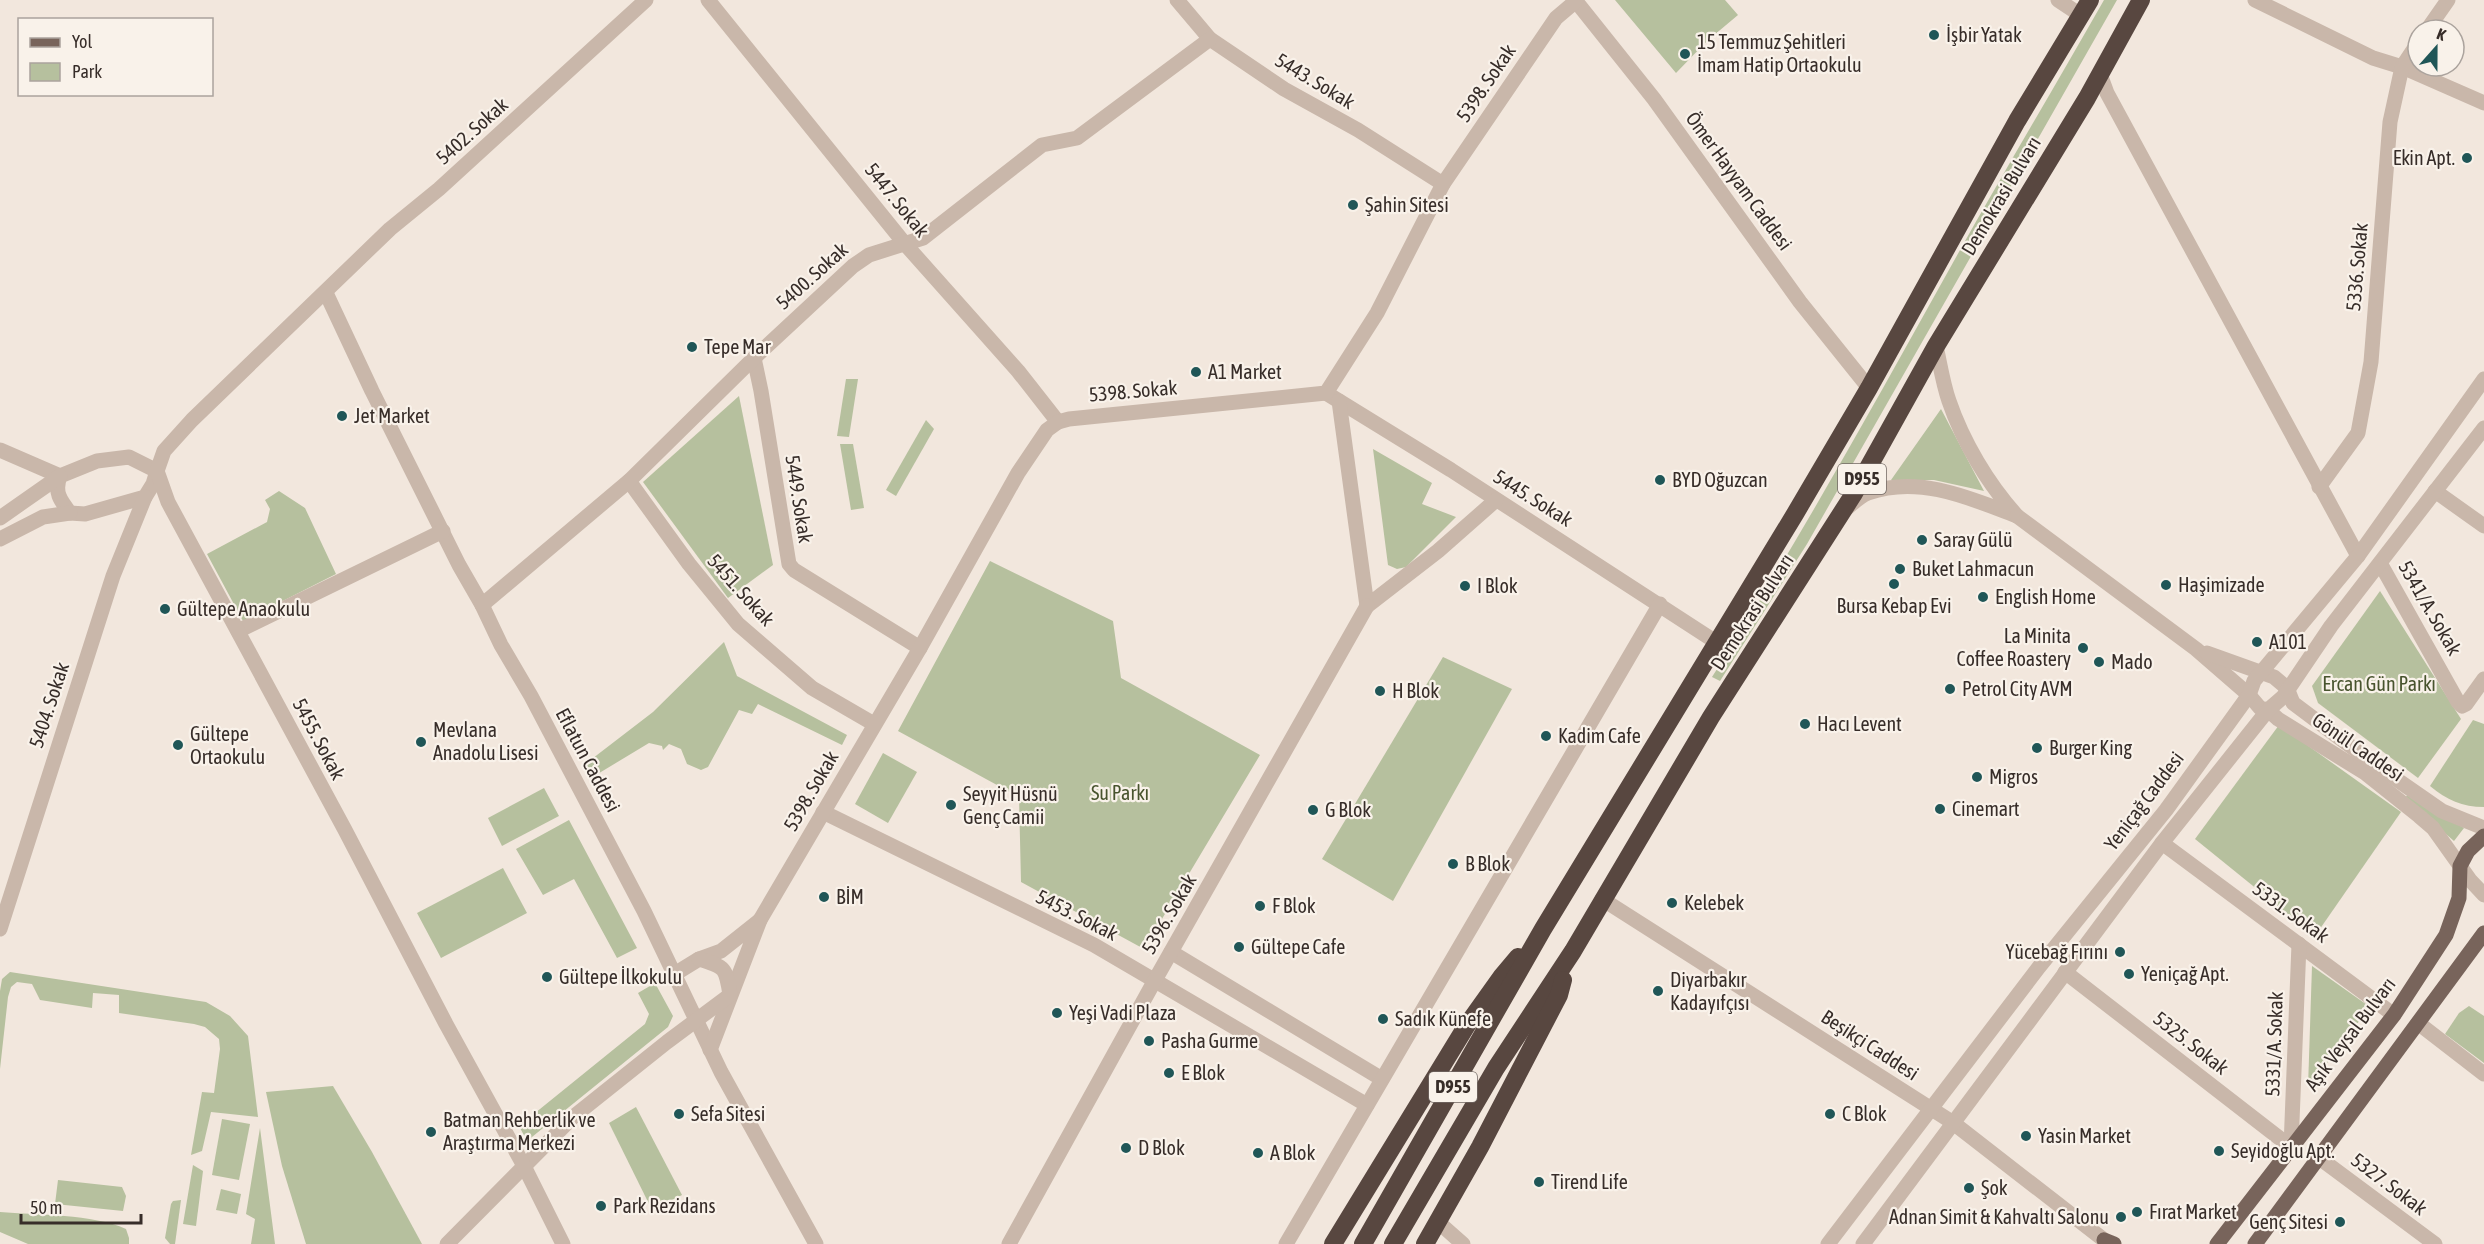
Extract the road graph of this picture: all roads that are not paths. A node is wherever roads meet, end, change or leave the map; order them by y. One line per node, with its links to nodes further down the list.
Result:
1 (646, 0): 18 (street, 5402. Sokak)
2 (708, 0): 17 (street, 5447. Sokak)
3 (1177, 0): 11 (street, 5443. Sokak)
4 (1575, 0): 16 (street, 5398. Sokak); 22 (street, Ömer Hayyam Caddesi)
5 (2058, 0): 9 (street)
6 (2141, 0): 14 (highway, Demokrasi Bulvarı / D955)
7 (2255, 0): 13 (street)
8 (2448, 0): 10 (street)
9 (2086, 8): 22 (highway, Demokrasi Bulvarı / D955)
10 (2435, 18)
11 (1209, 39): 16 (street, 5443. Sokak); 17 (street, 5400. Sokak)
12 (2406, 61): 13 (street, 5336. Sokak)
13 (2402, 67): 15 (street); 30 (street, 5336. Sokak)
14 (2100, 74): 19 (highway, Demokrasi Bulvarı / D955); 30 (street)
15 (2484, 103)
16 (1443, 184): 23 (street, 5398. Sokak)
17 (906, 244): 20 (street, 5400. Sokak); 24 (street, 5447. Sokak)
18 (326, 293): 27 (street); 39 (street, Eflatun Caddesi)
19 (1936, 346): 34 (highway, Demokrasi Bulvarı / D955); 36 (street)
20 (754, 358): 29 (street, 5400. Sokak); 48 (street, 5449. Sokak)
21 (2484, 379): 41 (street, Yeniçağ Caddesi)
22 (1869, 388): 47 (highway, Demokrasi Bulvarı / D955)
23 (1333, 397): 24 (street, 5398. Sokak); 33 (street, 5445. Sokak); 45 (street)
24 (1058, 422): 48 (street, 5398. Sokak)
25 (2484, 428): 31 (street, Yeniçağ Caddesi)
26 (0, 450): 28 (street)
27 (158, 471): 28 (street); 32 (street, 5404. Sokak); 46 (street, 5455. Sokak)
28 (60, 476): 35 (street); 37 (street)
29 (629, 481): 43 (street, 5400. Sokak); 55 (street, 5451. Sokak)
30 (2319, 487): 41 (street)
31 (2435, 491): 38 (street); 42 (street, Yeniçağ Caddesi)
32 (145, 497): 35 (street); 64 (street, 5404. Sokak)
33 (1496, 500): 44 (street, 5445. Sokak); 45 (street)
34 (1843, 511): 36 (street); 62 (highway, Demokrasi Bulvarı / D955)
35 (70, 513): 40 (street)
36 (2016, 516): 49 (street, Gönül Caddesi)
37 (0, 518)
38 (2484, 526)
39 (443, 531): 43 (street, Eflatun Caddesi); 46 (street)
40 (0, 539)
41 (2358, 556): 50 (street, Yeniçağ Caddesi)
42 (2380, 563): 51 (street, 5341/A. Sokak); 52 (street, Yeniçağ Caddesi)
43 (482, 604): 72 (street, Eflatun Caddesi)
44 (1660, 604): 47 (street, 5445. Sokak); 80 (street)
45 (1367, 606): 69 (street, 5396. Sokak)
46 (237, 630): 86 (street, 5455. Sokak)
47 (1716, 642): 65 (highway, Demokrasi Bulvarı / D955)
48 (920, 648): 55 (street, 5398. Sokak)
49 (2196, 649): 50 (street, Gönül Caddesi); 53 (street, Gönül Caddesi)
50 (2262, 674): 52 (street, Gönül Caddesi); 53 (street, Yeniçağ Caddesi)
51 (2484, 679)
52 (2287, 688): 54 (street, Yeniçağ Caddesi); 57 (street, Gönül Caddesi)
53 (2249, 695): 54 (street, Gönül Caddesi); 82 (street, Yeniçağ Caddesi)
54 (2268, 710): 59 (street, Yeniçağ Caddesi); 60 (street, Gönül Caddesi)
55 (874, 724): 56 (street, 5398. Sokak)
56 (823, 812): 63 (street, 5398. Sokak); 73 (street, 5453. Sokak)
57 (2484, 828)
58 (2484, 836): 60 (main road)
59 (2162, 843): 67 (street, 5331. Sokak); 71 (street, Yeniçağ Caddesi)
60 (2460, 866): 61 (street, Gönül Caddesi); 75 (main road, Aşık Veysal Bulvarı)
61 (2484, 896)
62 (1602, 899): 68 (highway, Demokrasi Bulvarı / D955); 82 (street, Beşikçi Caddesi)
63 (760, 920): 70 (street, 5398. Sokak); 74 (street, 5398. Sokak)
64 (0, 929)
65 (1543, 929): 95 (highway); 96 (highway, Demokrasi Bulvarı / D955)
66 (2484, 933): 77 (main road)
67 (2299, 944): 75 (street, 5331. Sokak); 84 (street, 5331/A. Sokak)
68 (1573, 951): 87 (highway); 97 (highway, Demokrasi Bulvarı / D955)
69 (1172, 952): 73 (street, 5396. Sokak); 80 (street)
70 (699, 959): 72 (street, 5398. Sokak); 74 (street)
71 (2065, 972): 83 (street, Yeniçağ Caddesi); 84 (street, 5325. Sokak)
72 (673, 975): 76 (street, Eflatun Caddesi)
73 (1155, 980): 81 (street, 5453. Sokak); 93 (street, 5396. Sokak)
74 (730, 995): 76 (street); 78 (street, 5398. Sokak)
75 (2394, 1015): 84 (main road, Aşık Veysal Bulvarı)
76 (695, 1020): 78 (street, Eflatun Caddesi); 86 (street)
77 (2418, 1023): 79 (street); 85 (main road)
78 (710, 1050): 92 (street, Eflatun Caddesi)
79 (2484, 1074)
80 (1382, 1079): 81 (street)
81 (1367, 1106): 94 (street)
82 (1930, 1108): 83 (street, Beşikçi Caddesi); 100 (street, Yeniçağ Caddesi)
83 (1952, 1122): 89 (street, Beşikçi Caddesi); 101 (street, Yeniçağ Caddesi)
84 (2291, 1147): 102 (main road, Aşık Veysal Bulvarı)
85 (2318, 1157): 88 (main road); 103 (street, 5327. Sokak)
86 (524, 1166): 90 (street); 91 (street, 5455. Sokak)
87 (1437, 1221): 98 (highway); 99 (street)
88 (2260, 1240)
89 (2109, 1243)
90 (447, 1244)
91 (563, 1244)
92 (816, 1244)
93 (1009, 1244)
94 (1286, 1244)
95 (1332, 1244)
96 (1363, 1244)
97 (1394, 1244)
98 (1425, 1244)
99 (1463, 1244)
100 (1828, 1244)
101 (1863, 1244)
102 (2217, 1244)
103 (2435, 1244)

